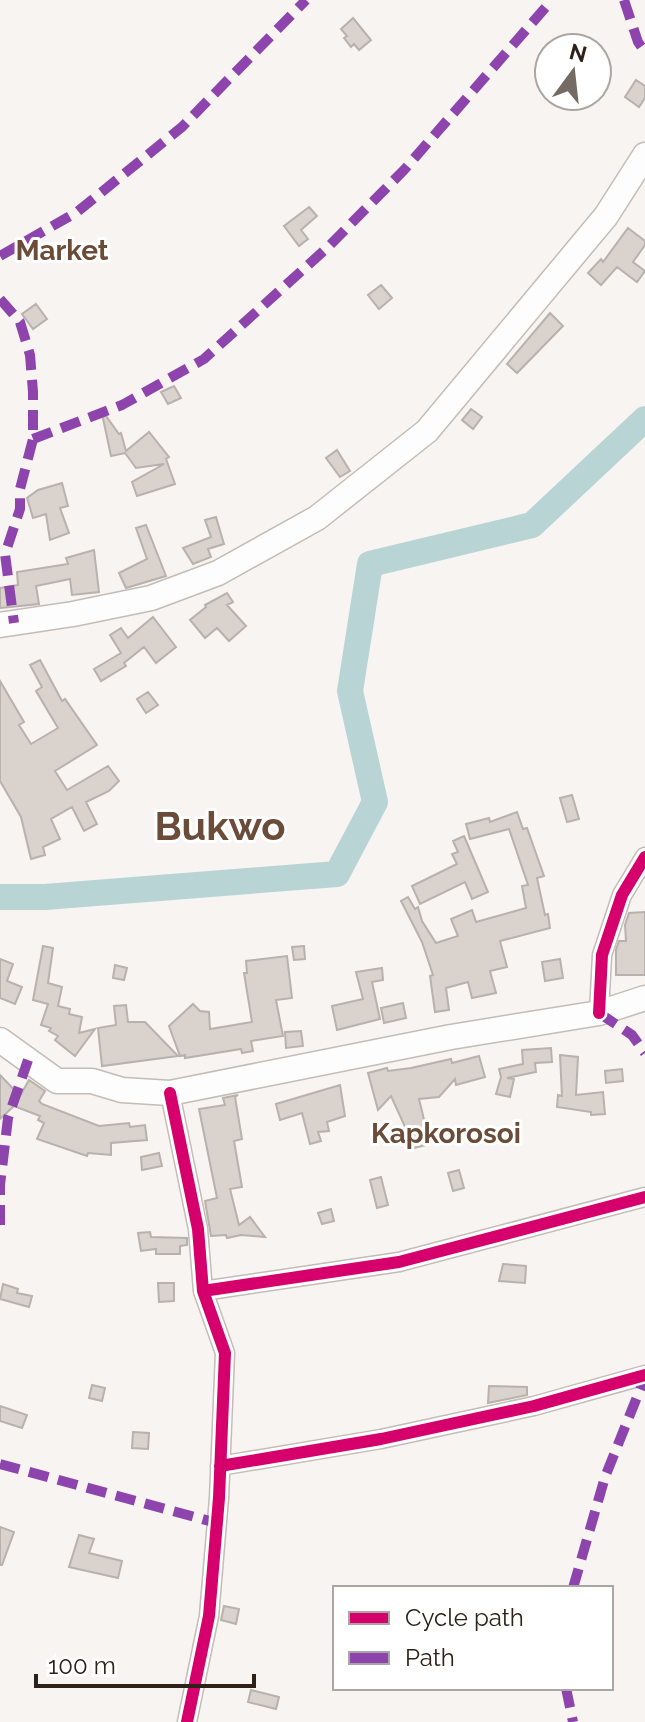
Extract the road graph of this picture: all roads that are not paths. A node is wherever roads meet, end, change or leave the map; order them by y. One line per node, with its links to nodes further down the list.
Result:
1 (645, 155): 2 (main road)
2 (0, 625)
3 (645, 857): 5 (street)
4 (645, 998): 5 (main road)
5 (599, 1013): 7 (main road)
6 (0, 1040): 7 (main road)
7 (170, 1093): 9 (street)
8 (645, 1197): 9 (street)
9 (203, 1291): 11 (street)
10 (645, 1375): 11 (street)
11 (220, 1466): 12 (street)
12 (187, 1722)

